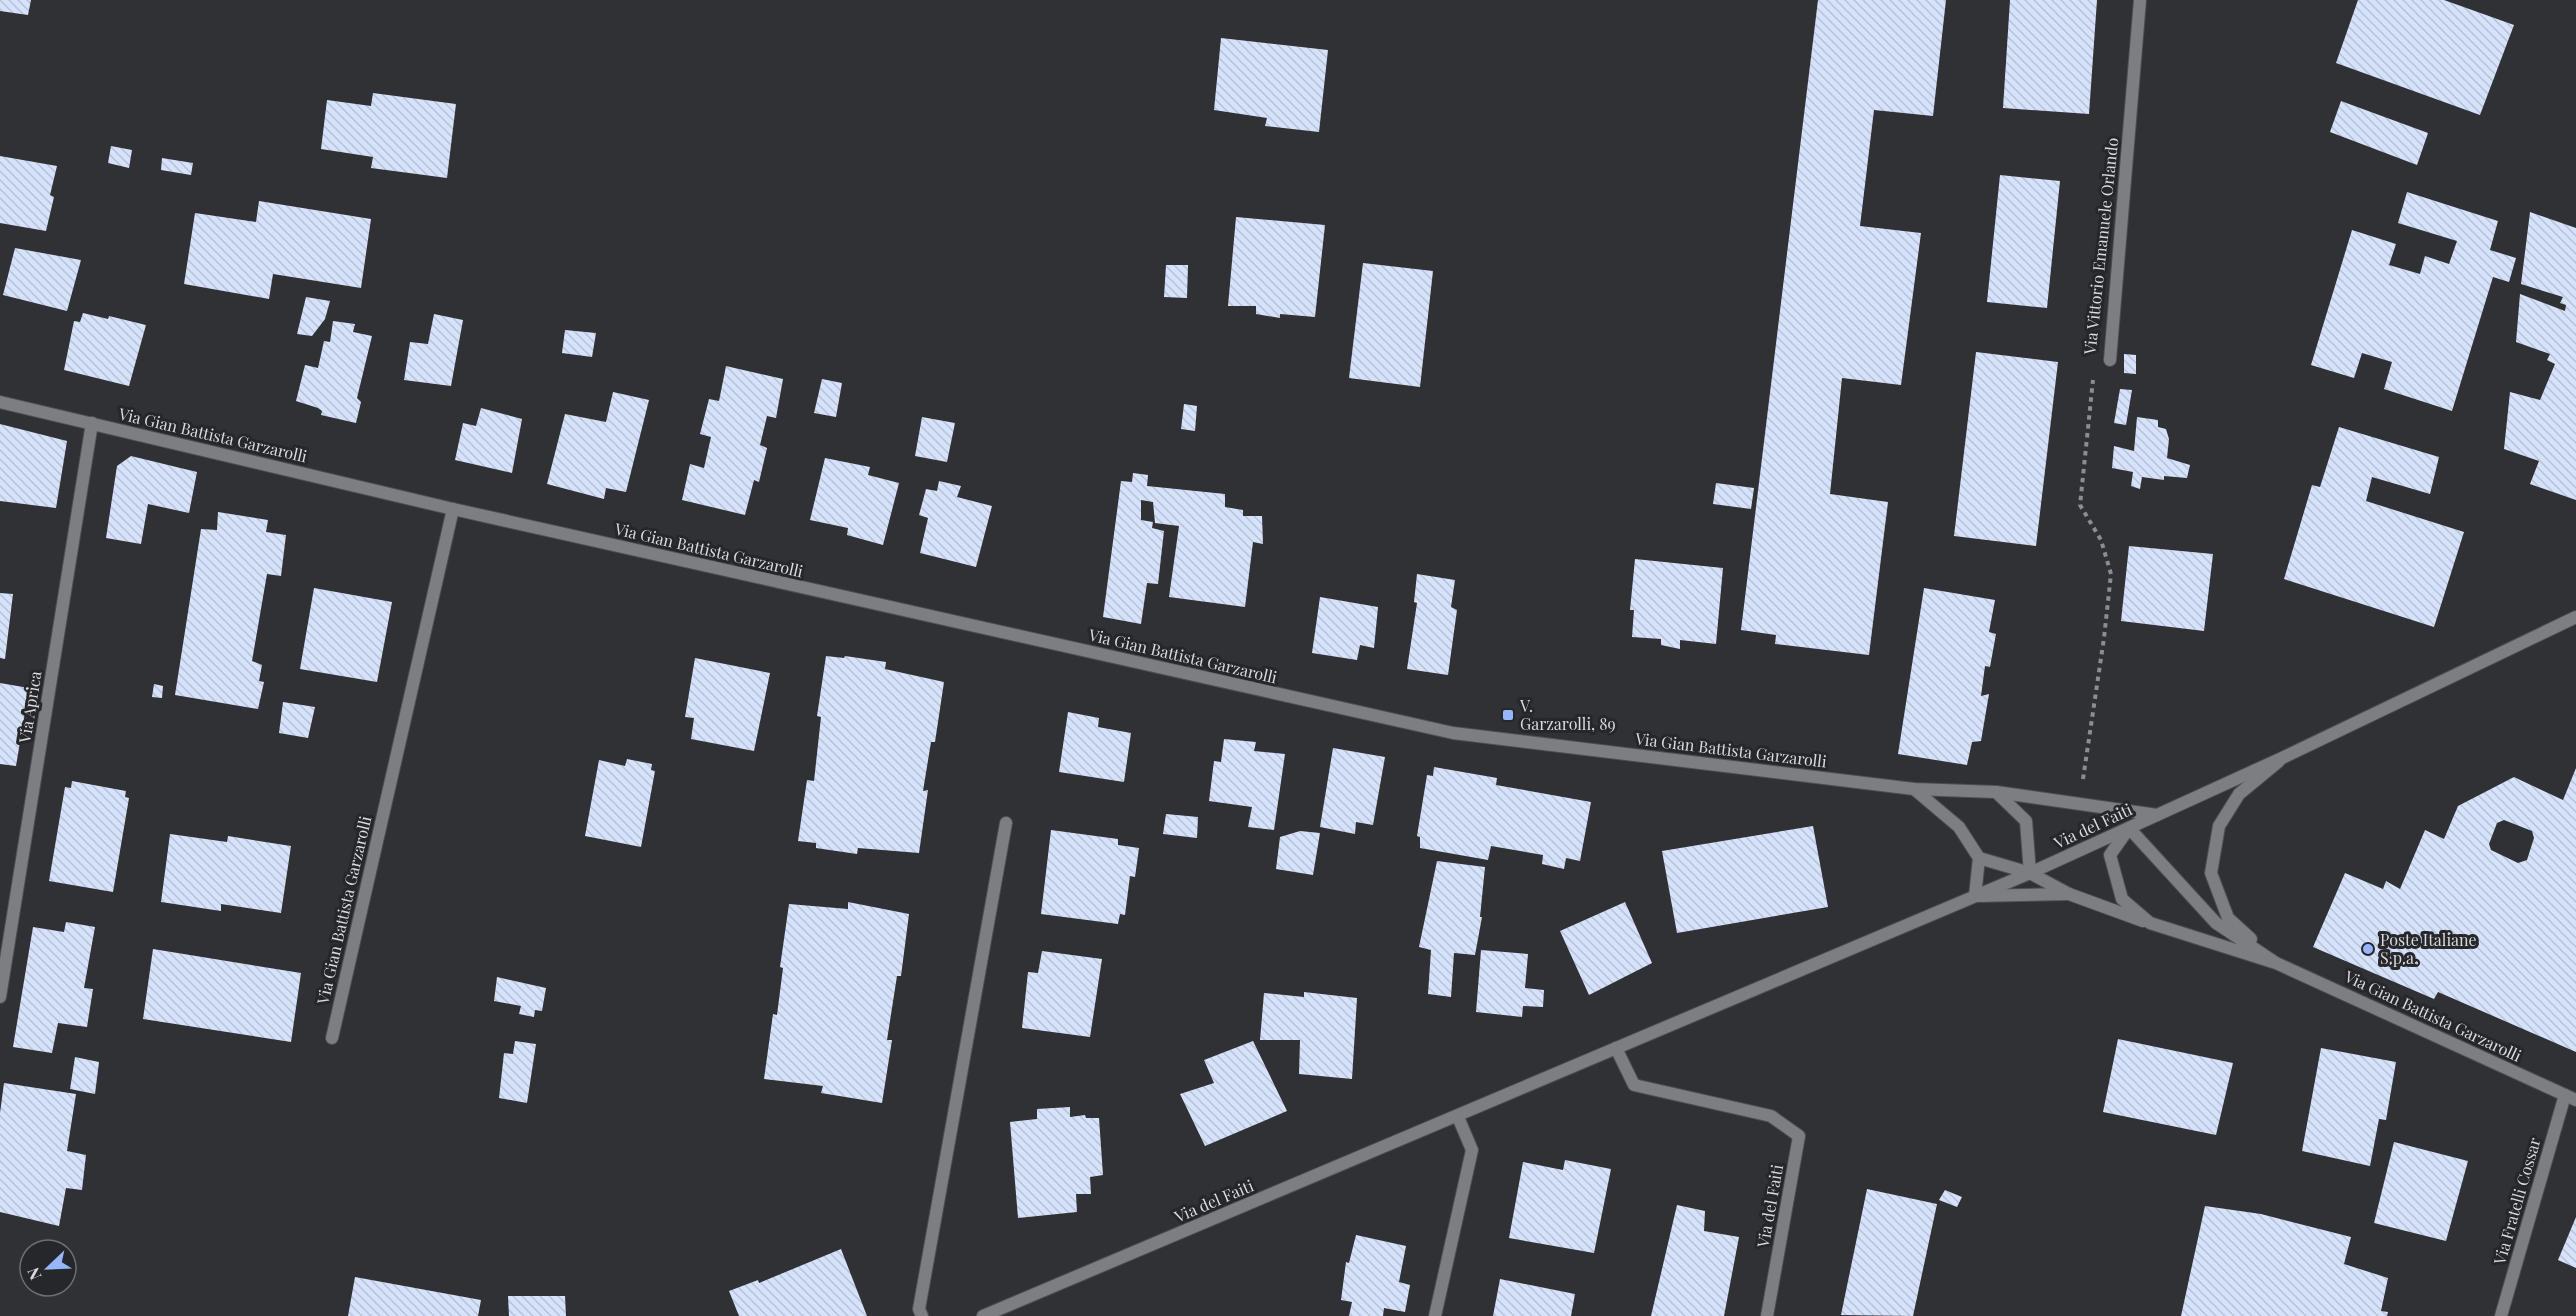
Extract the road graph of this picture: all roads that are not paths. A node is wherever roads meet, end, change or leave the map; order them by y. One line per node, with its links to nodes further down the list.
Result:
1 (2140, 0): 2 (street, Via Vittorio Emanuele Orlando)
2 (2110, 360)
3 (0, 402): 4 (street, Via Gian Battista Garzarolli)
4 (92, 423): 5 (street, Via Gian Battista Garzarolli); 19 (street, Via Aprica)
5 (453, 509): 8 (street, Via Gian Battista Garzarolli); 20 (street, Via Gian Battista Garzarolli)
6 (2576, 617): 7 (street, Via del Faiti)
7 (2282, 758): 10 (street, Via del Faiti); 18 (street, Via Gian Battista Garzarolli)
8 (1914, 789): 9 (street, Via Gian Battista Garzarolli); 13 (street)
9 (1996, 792): 10 (street, Via Gian Battista Garzarolli); 14 (street)
10 (2157, 815): 12 (street, Via del Faiti)
11 (1006, 824): 24 (street)
12 (2128, 828): 14 (street, Via del Faiti); 17 (street, Via Gian Battista Garzarolli); 18 (street, Via Gian Battista Garzarolli)
13 (1979, 858): 14 (street, Via Gian Battista Garzarolli); 16 (street)
14 (2030, 873): 15 (street, Via Gian Battista Garzarolli); 16 (street, Via del Faiti)
15 (2069, 894): 16 (street, Via Gian Battista Garzarolli); 17 (street, Via Gian Battista Garzarolli)
16 (1975, 896): 21 (street, Via del Faiti)
17 (2150, 923): 18 (street, Via Gian Battista Garzarolli)
18 (2276, 963): 22 (street, Via Gian Battista Garzarolli)
19 (0, 997)
20 (332, 1038)
21 (1616, 1048): 23 (street, Via del Faiti); 27 (street, Via del Faiti)
22 (2571, 1098): 28 (street, Via Fratelli Cossar)
23 (1458, 1117): 25 (street, Via del Faiti); 26 (street)
24 (922, 1316)
25 (983, 1316)
26 (1435, 1316)
27 (1767, 1316)
28 (2501, 1316)

